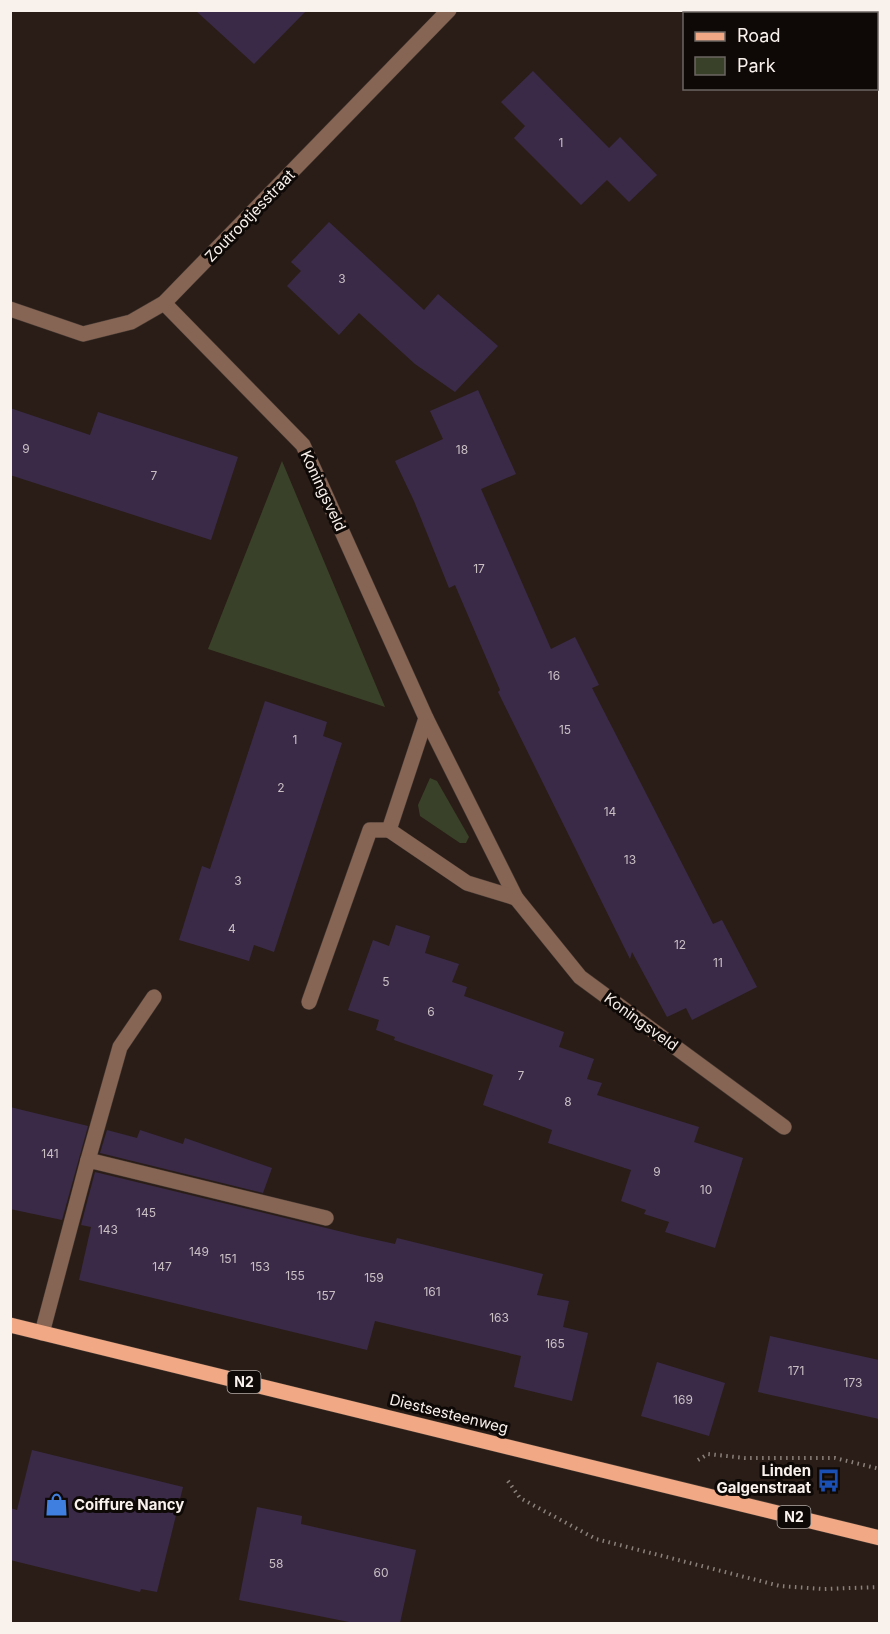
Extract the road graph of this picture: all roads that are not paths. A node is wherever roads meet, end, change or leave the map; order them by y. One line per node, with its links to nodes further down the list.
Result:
1 (449, 10): 2 (street, Zoutrootjesstraat)
2 (164, 303): 3 (street, Zoutrootjesstraat); 4 (street, Koningsveld)
3 (10, 309)
4 (426, 717): 5 (street); 6 (street, Koningsveld)
5 (388, 830): 6 (street); 8 (street)
6 (516, 898): 9 (street, Koningsveld)
7 (154, 998): 10 (street)
8 (309, 1002)
9 (784, 1127)
10 (88, 1160): 11 (street); 13 (street)
11 (326, 1218)
12 (10, 1325): 13 (main road, Diestsesteenweg / N2)
13 (42, 1333): 14 (main road, Diestsesteenweg / N2)
14 (879, 1538)

